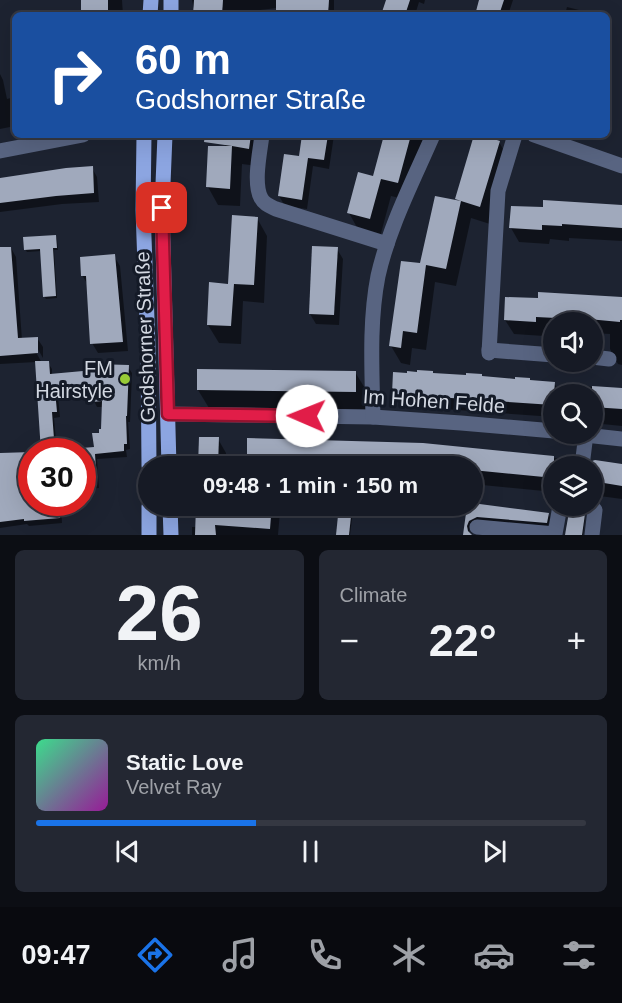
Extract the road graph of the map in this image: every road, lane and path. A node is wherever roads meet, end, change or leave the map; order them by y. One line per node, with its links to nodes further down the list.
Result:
1 (67, 138): 8 (street)
2 (144, 138): 19 (main road, Godshorner Straße)
3 (165, 138): 14 (main road, Godshorner Straße)
4 (262, 138): 10 (street)
5 (432, 138): 10 (street)
6 (514, 138): 11 (street)
7 (543, 138): 9 (street)
8 (0, 151)
9 (622, 166)
10 (387, 244): 15 (street)
11 (543, 354)
12 (603, 358): 13 (street)
13 (609, 359)
14 (168, 414): 15 (street, Im Hohen Felde); 20 (main road, Godshorner Straße)
15 (373, 417): 16 (street, Im Hohen Felde)
16 (543, 430)
17 (603, 437): 18 (street)
18 (622, 439)
19 (149, 456)
20 (169, 456)
21 (149, 516): 26 (main road)
22 (170, 516): 27 (main road)
23 (558, 516): 25 (street)
24 (594, 516): 28 (street)
25 (477, 527)
26 (149, 535)
27 (171, 535)
28 (592, 535)

